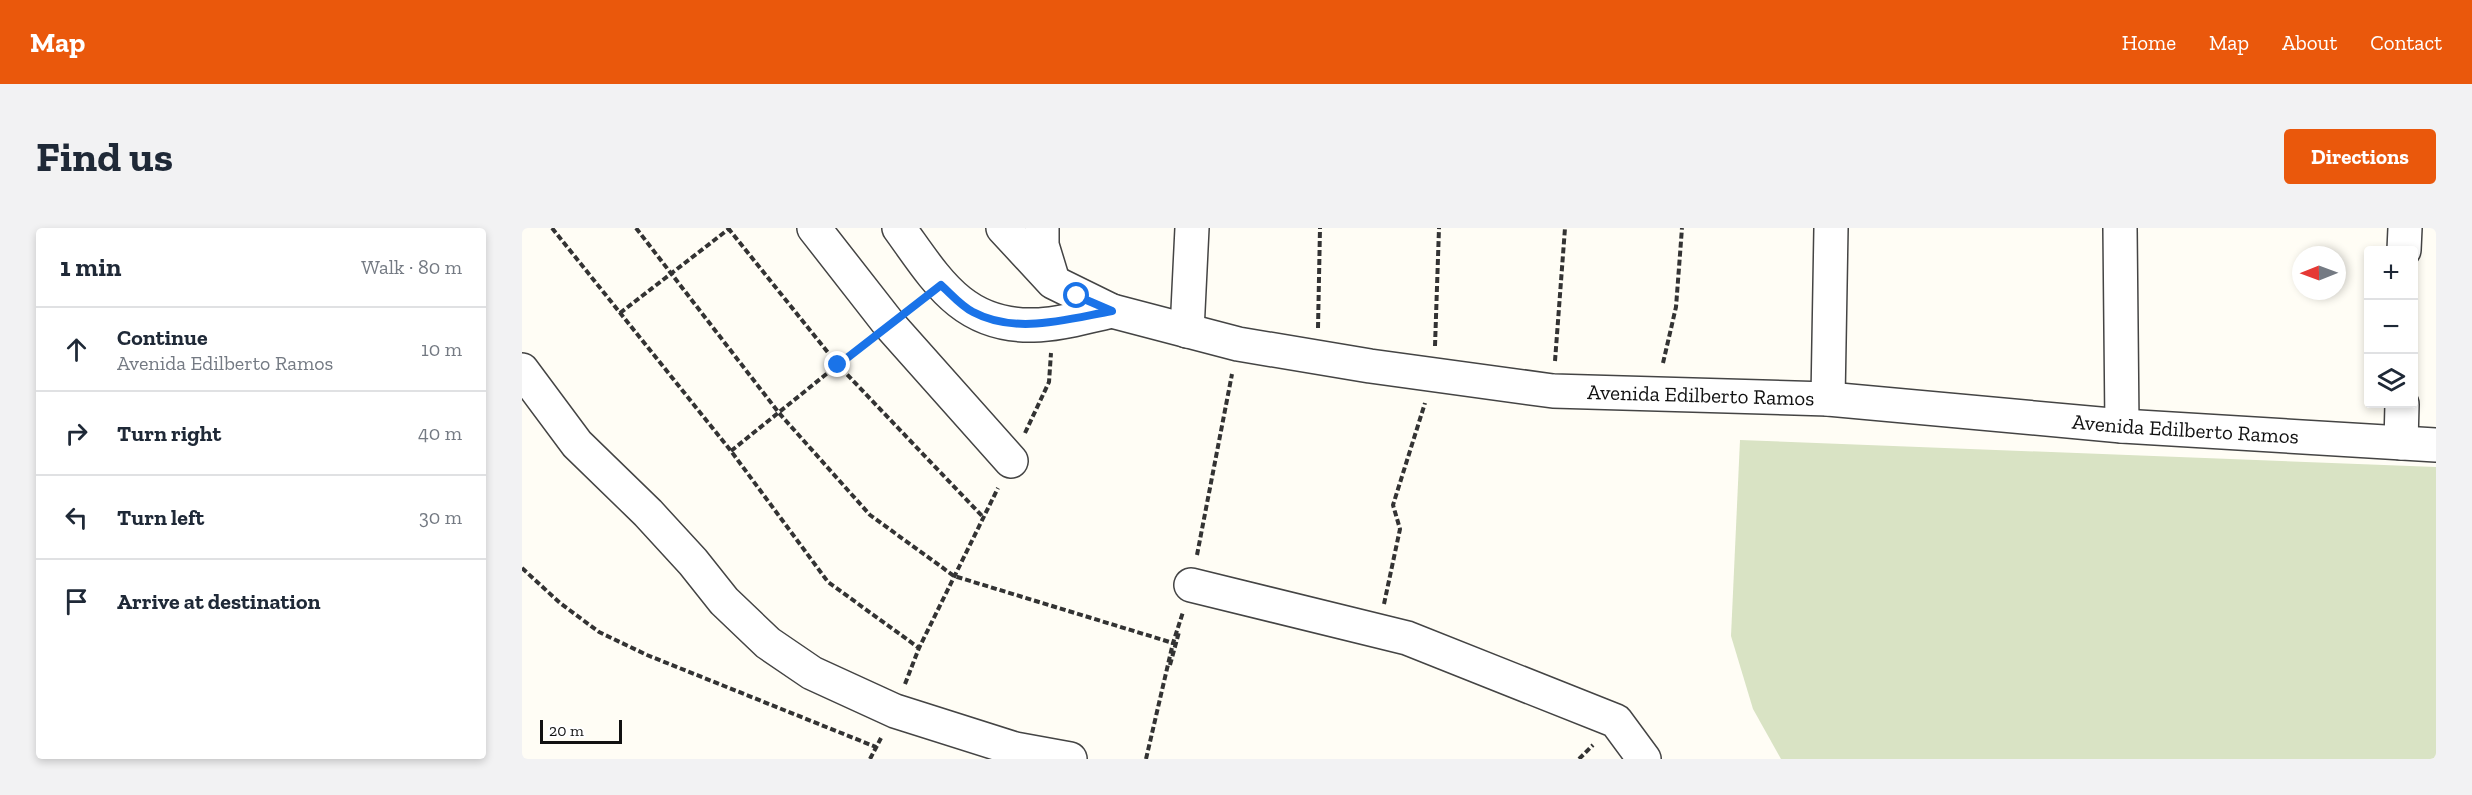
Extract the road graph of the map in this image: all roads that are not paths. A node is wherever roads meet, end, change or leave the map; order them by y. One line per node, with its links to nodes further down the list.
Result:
1 (814, 228): 19 (street)
2 (899, 228): 11 (street)
3 (1003, 228): 10 (street, Avenida Edilberto Ramos)
4 (1042, 228): 10 (street)
5 (1192, 228): 12 (street)
6 (1831, 228): 14 (street)
7 (2120, 228): 16 (street)
8 (2405, 228): 9 (street)
9 (2404, 246)
10 (1053, 282): 11 (street, Avenida Edilberto Ramos)
11 (1112, 311): 12 (street, Avenida Edilberto Ramos)
12 (1186, 331): 14 (street, Avenida Edilberto Ramos)
13 (522, 370): 21 (street)
14 (1828, 399): 16 (street, Avenida Edilberto Ramos)
15 (2402, 408): 17 (street)
16 (2122, 426): 17 (street, Avenida Edilberto Ramos)
17 (2401, 444): 18 (street, Avenida Edilberto Ramos)
18 (2436, 445)
19 (1011, 460)
20 (1191, 585): 22 (street)
21 (1070, 759)
22 (1644, 759)

